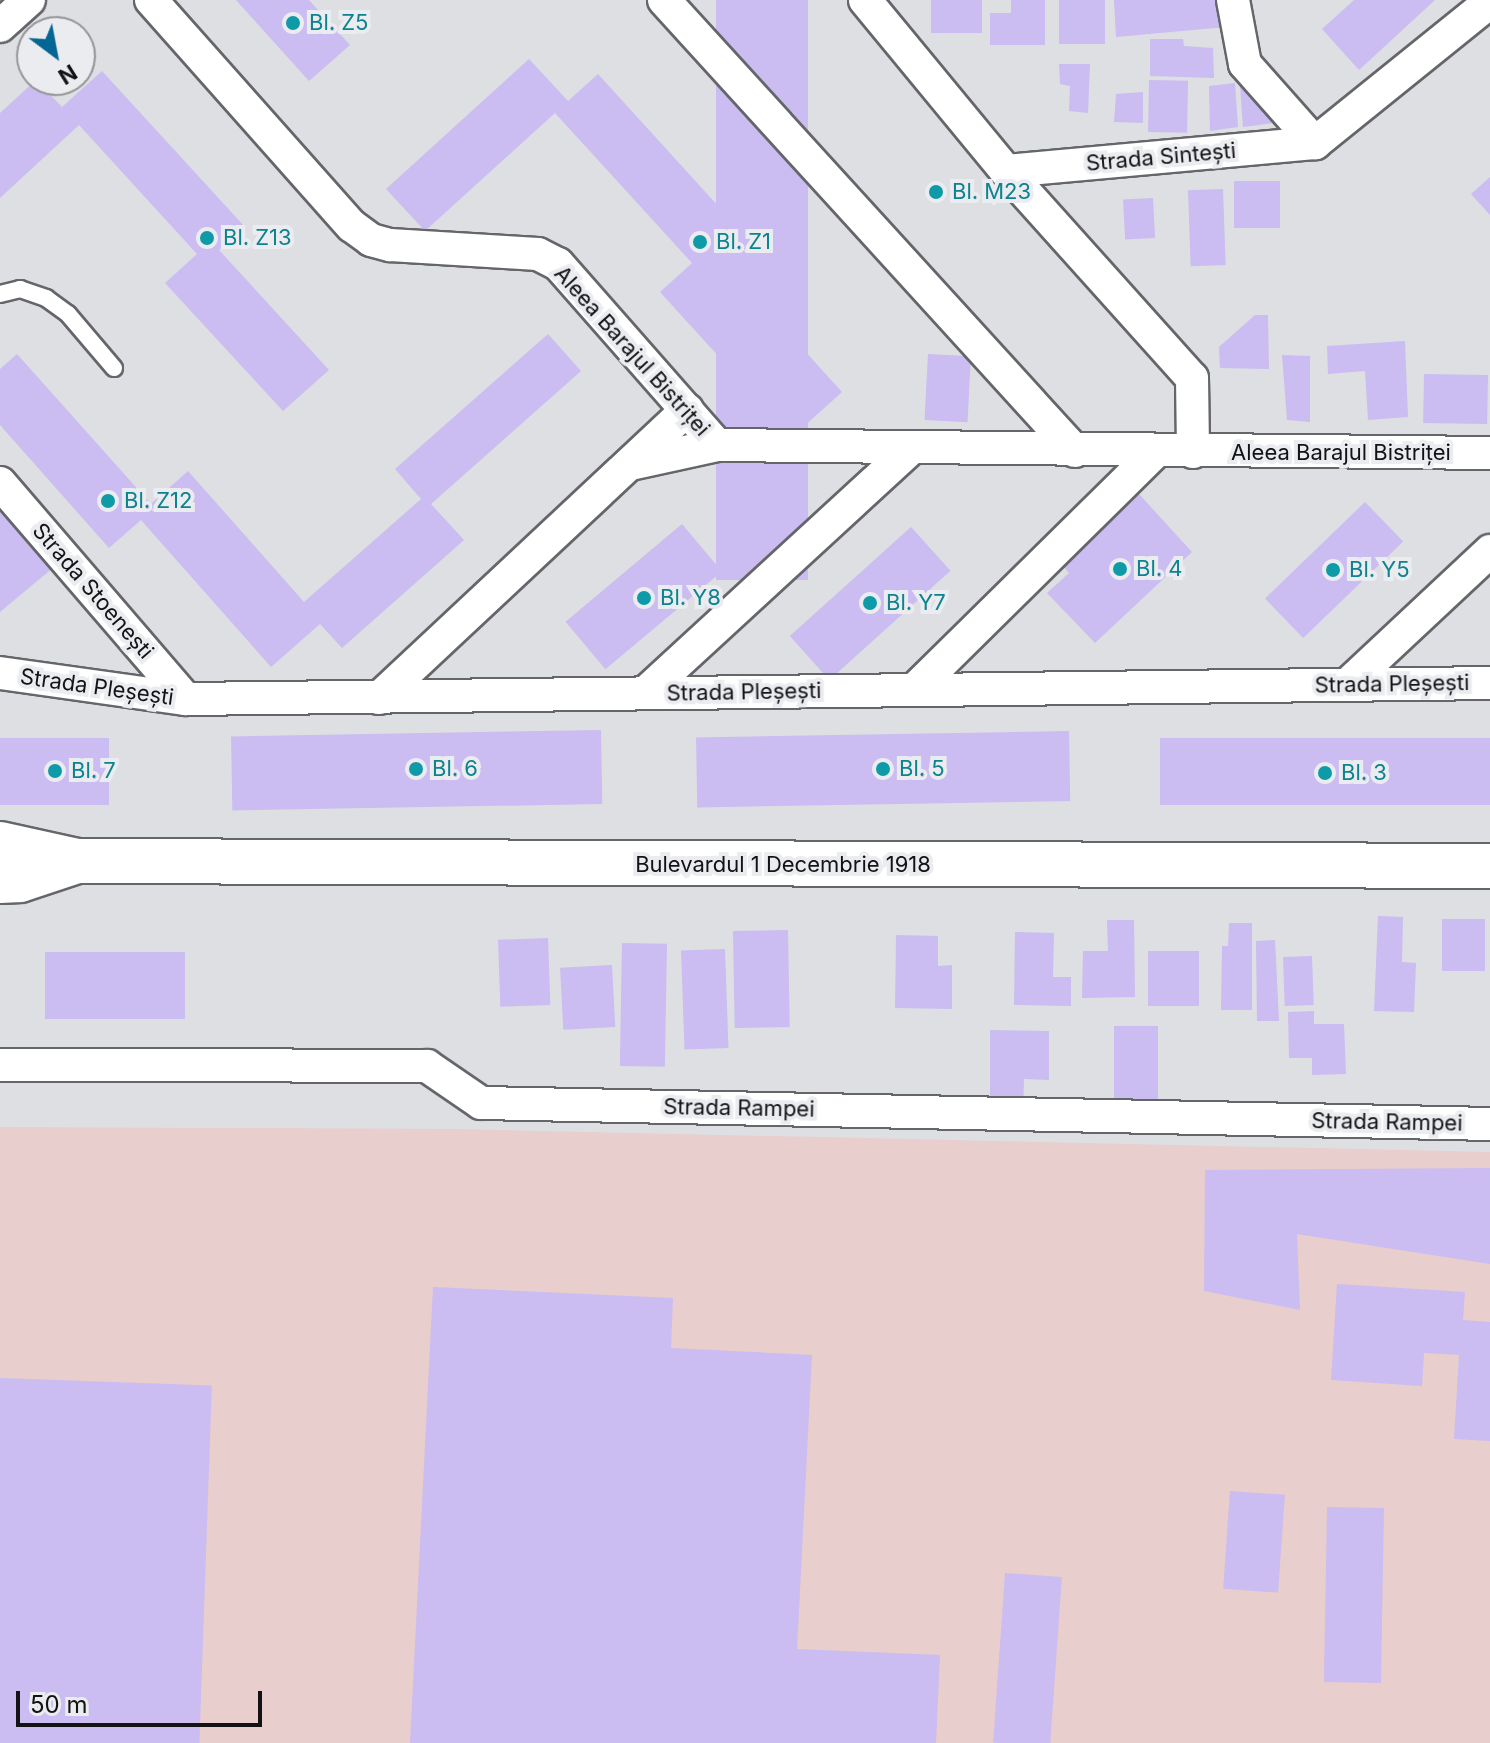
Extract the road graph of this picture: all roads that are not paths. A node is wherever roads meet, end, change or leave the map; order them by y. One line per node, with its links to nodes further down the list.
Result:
1 (29, 0): 7 (street)
2 (151, 0): 12 (street, Aleea Barajul Bistriței)
3 (664, 0): 15 (street)
4 (865, 0): 9 (street)
5 (1233, 0): 8 (street)
6 (1490, 2): 8 (street)
7 (0, 26)
8 (1315, 143): 9 (street, Strada Sintești)
9 (1006, 171): 17 (street)
10 (0, 294): 11 (lane)
11 (114, 368)
12 (687, 410): 13 (street, Aleea Barajul Bistriței); 19 (street)
13 (717, 445): 14 (street, Aleea Barajul Bistriței); 19 (street)
14 (911, 448): 15 (street, Aleea Barajul Bistriței); 26 (street)
15 (1075, 451): 16 (street, Aleea Barajul Bistriței)
16 (1155, 452): 17 (street, Aleea Barajul Bistriței); 25 (street)
17 (1193, 452): 18 (street, Aleea Barajul Bistriței)
18 (1490, 453)
19 (630, 464): 27 (street)
20 (0, 483): 28 (street, Strada Stoenești)
21 (1490, 551): 24 (street)
22 (0, 673): 28 (street, Strada Pleșești)
23 (1490, 683): 24 (street, Strada Pleșești)
24 (1348, 684): 25 (street, Strada Pleșești)
25 (914, 690): 26 (street, Strada Pleșești)
26 (645, 693): 27 (street, Strada Pleșești)
27 (379, 698): 28 (street, Strada Pleșești)
28 (186, 699)
29 (0, 844): 30 (main road, Bulevardul 1 Decembrie 1918)
30 (77, 861): 31 (main road, Bulevardul 1 Decembrie 1918); 32 (main road, Bulevardul 1 Decembrie 1918)
31 (1490, 866)
32 (0, 881)
33 (0, 1065): 34 (street, Strada Rampei)
34 (1490, 1124)

